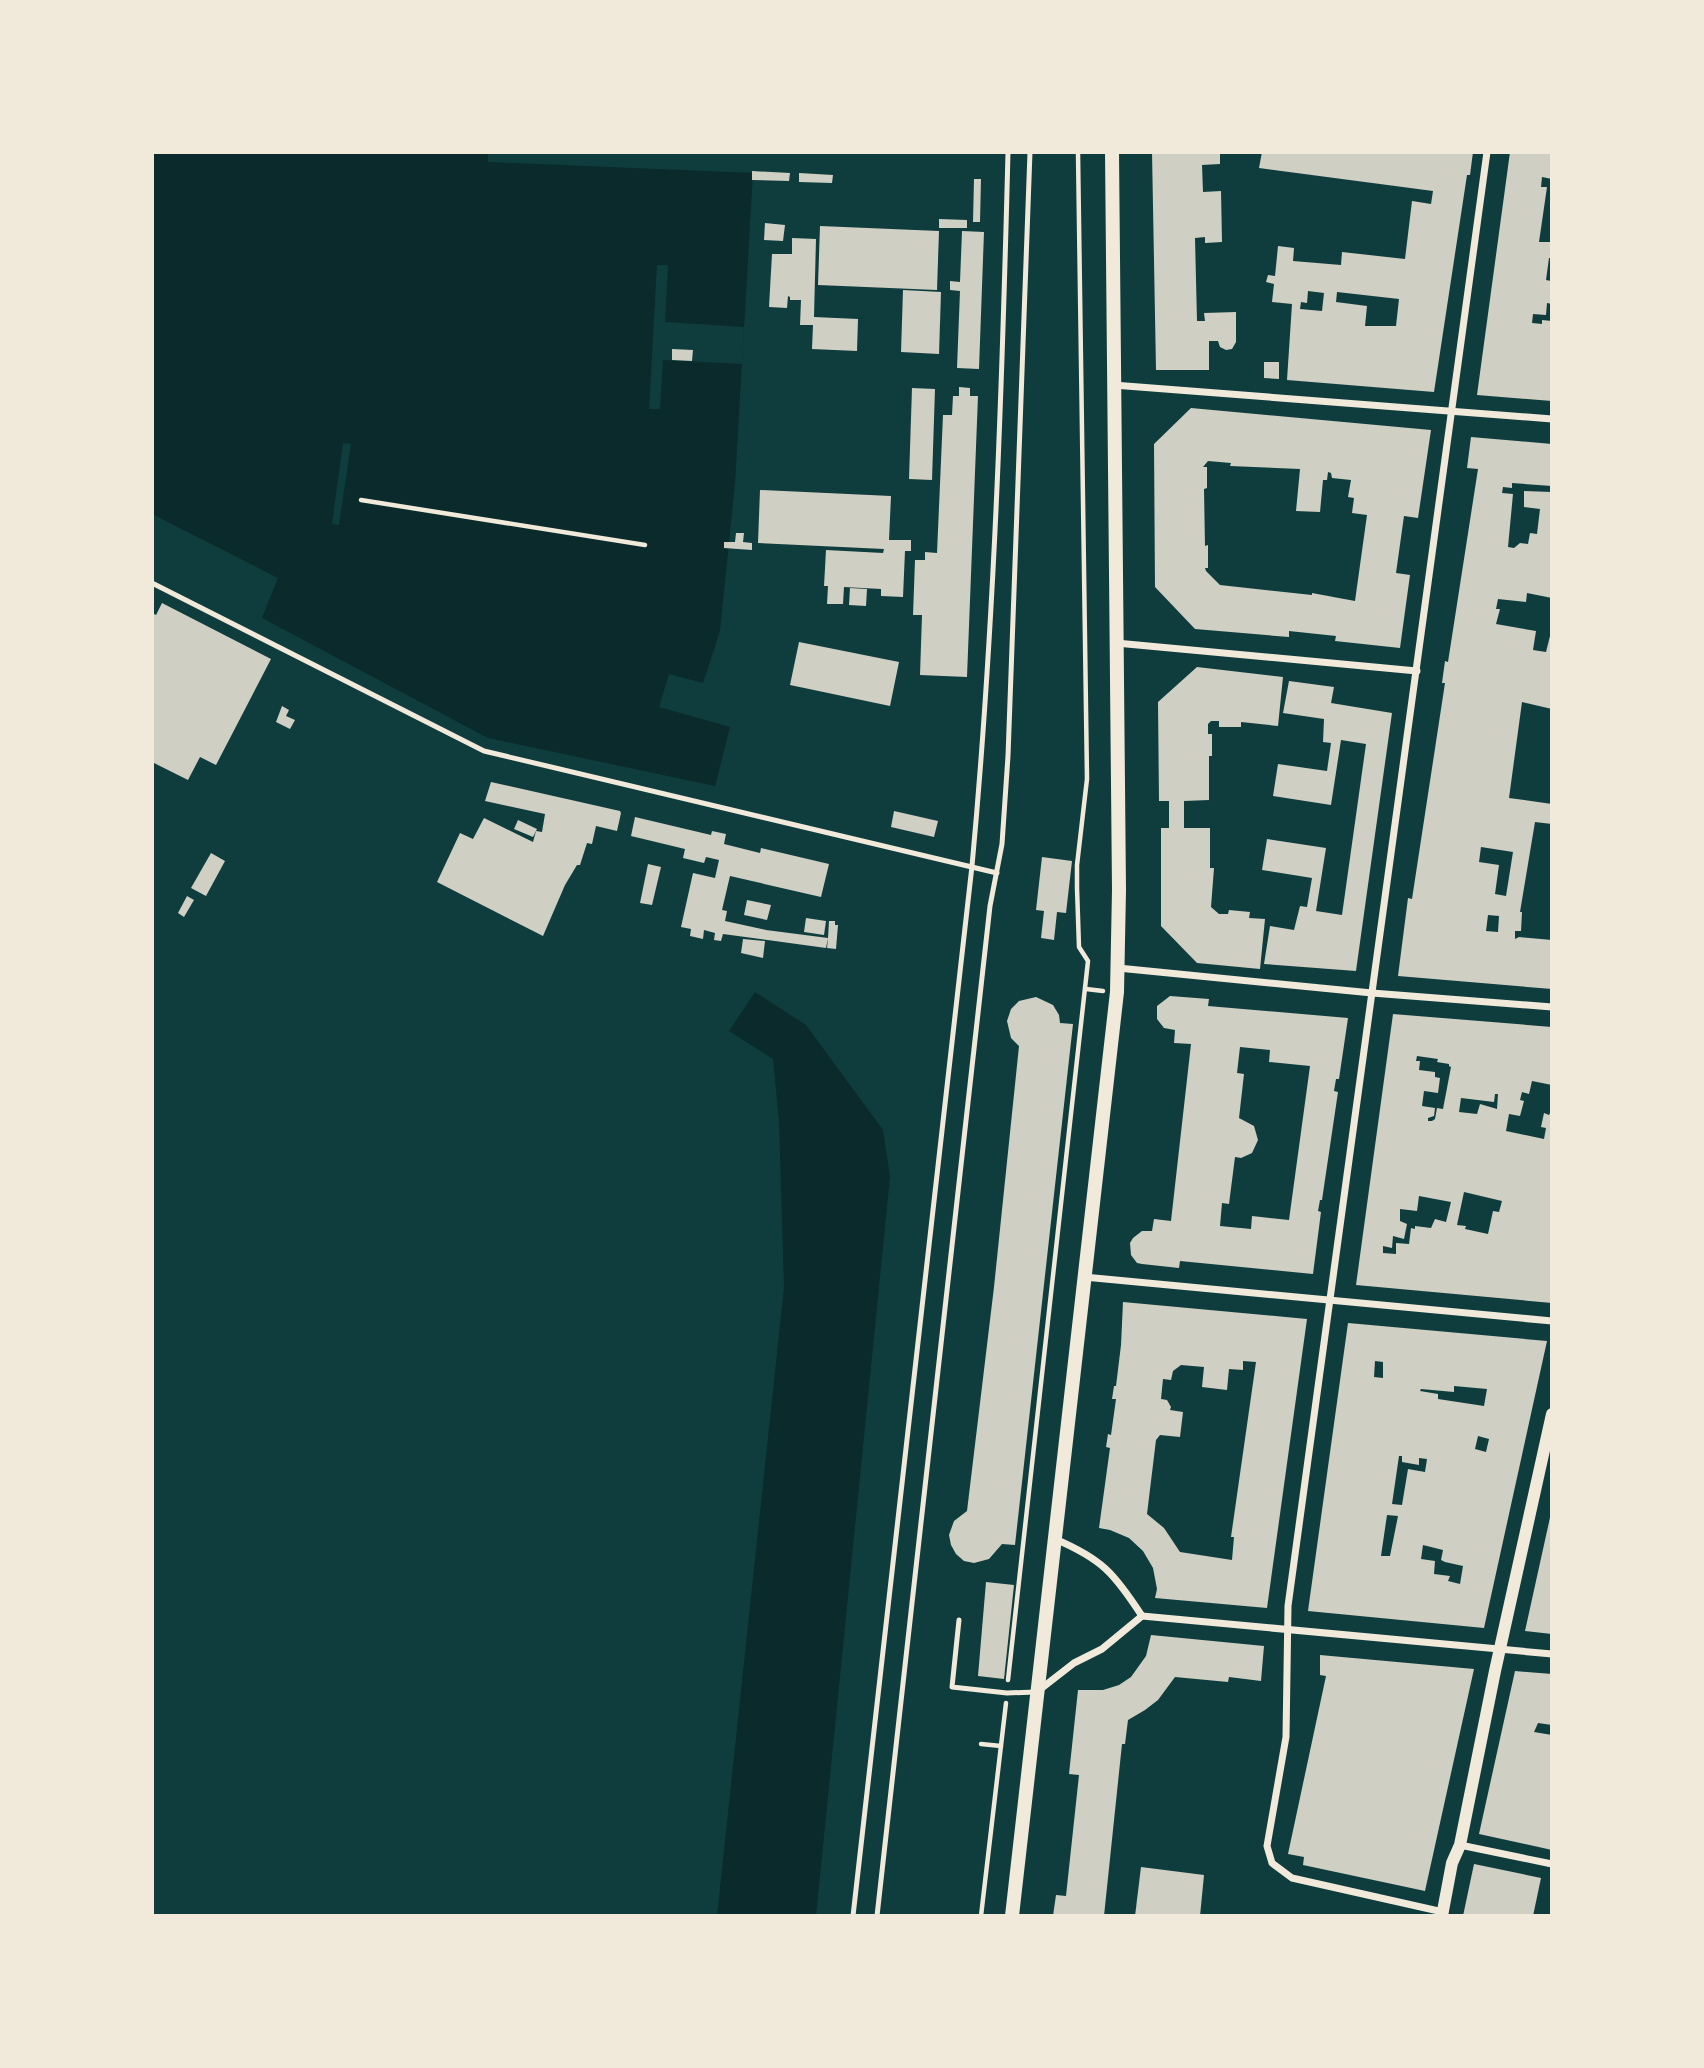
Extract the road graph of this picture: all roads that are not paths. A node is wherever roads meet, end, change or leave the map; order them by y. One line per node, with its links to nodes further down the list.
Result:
1 (1008, 152): 11 (lane)
2 (1030, 152): 12 (lane)
3 (1112, 152): 5 (main road)
4 (1487, 152): 6 (street)
5 (1113, 385): 6 (street); 9 (main road)
6 (1451, 411): 7 (street); 10 (street)
7 (1552, 419)
8 (152, 583): 11 (lane)
9 (1115, 643): 10 (street); 13 (main road)
10 (1417, 671): 14 (street)
11 (972, 866): 12 (lane); 30 (lane)
12 (997, 873): 31 (lane)
13 (1118, 968): 14 (street); 16 (main road)
14 (1372, 992): 15 (street); 17 (street)
15 (1552, 1007)
16 (1084, 1277): 17 (street); 20 (main road)
17 (1329, 1301): 18 (street); 23 (street)
18 (1552, 1321)
19 (1552, 1414): 24 (street)
20 (1055, 1539): 21 (street); 26 (main road)
21 (1142, 1616): 23 (street); 26 (street)
22 (959, 1620): 26 (lane)
23 (1286, 1629): 24 (street); 29 (street)
24 (1500, 1649): 25 (street); 27 (street)
25 (1552, 1654)
26 (1037, 1692): 32 (main road)
27 (1460, 1845): 28 (street); 29 (street)
28 (1552, 1864)
29 (1442, 1914)
30 (853, 1916)
31 (877, 1916)
32 (1012, 1916)

